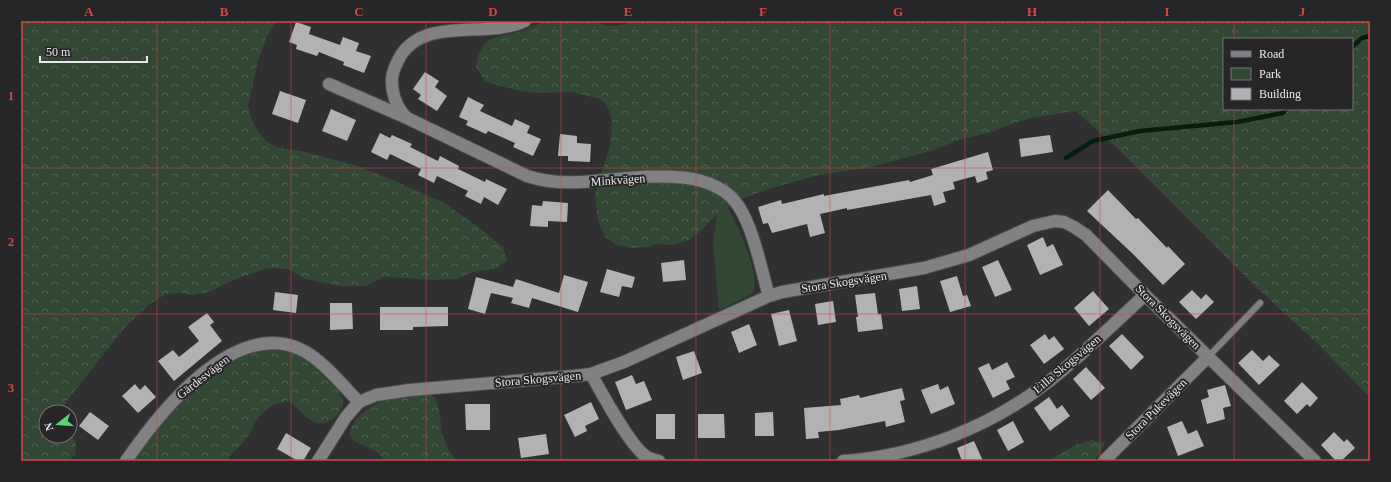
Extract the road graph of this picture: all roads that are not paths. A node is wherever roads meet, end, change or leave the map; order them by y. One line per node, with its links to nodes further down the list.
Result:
1 (525, 21): 3 (street)
2 (329, 84): 3 (street, Minkvägen)
3 (407, 118): 5 (street, Minkvägen)
4 (1145, 295): 5 (street, Stora Skogsvägen); 7 (street, Stora Skogsvägen); 13 (street, Lilla Skogsvägen)
5 (768, 296): 8 (street, Stora Skogsvägen)
6 (1260, 304): 7 (lane)
7 (1208, 357): 14 (street, Stora Pukevägen); 15 (street, Stora Skogsvägen)
8 (591, 374): 9 (street, Stora Skogsvägen); 12 (street)
9 (359, 402): 10 (street, Gärdesvägen); 11 (street, Stora Skogsvägen)
10 (126, 461)
11 (318, 461)
12 (659, 461)
13 (844, 461)
14 (1104, 461)
15 (1315, 461)

